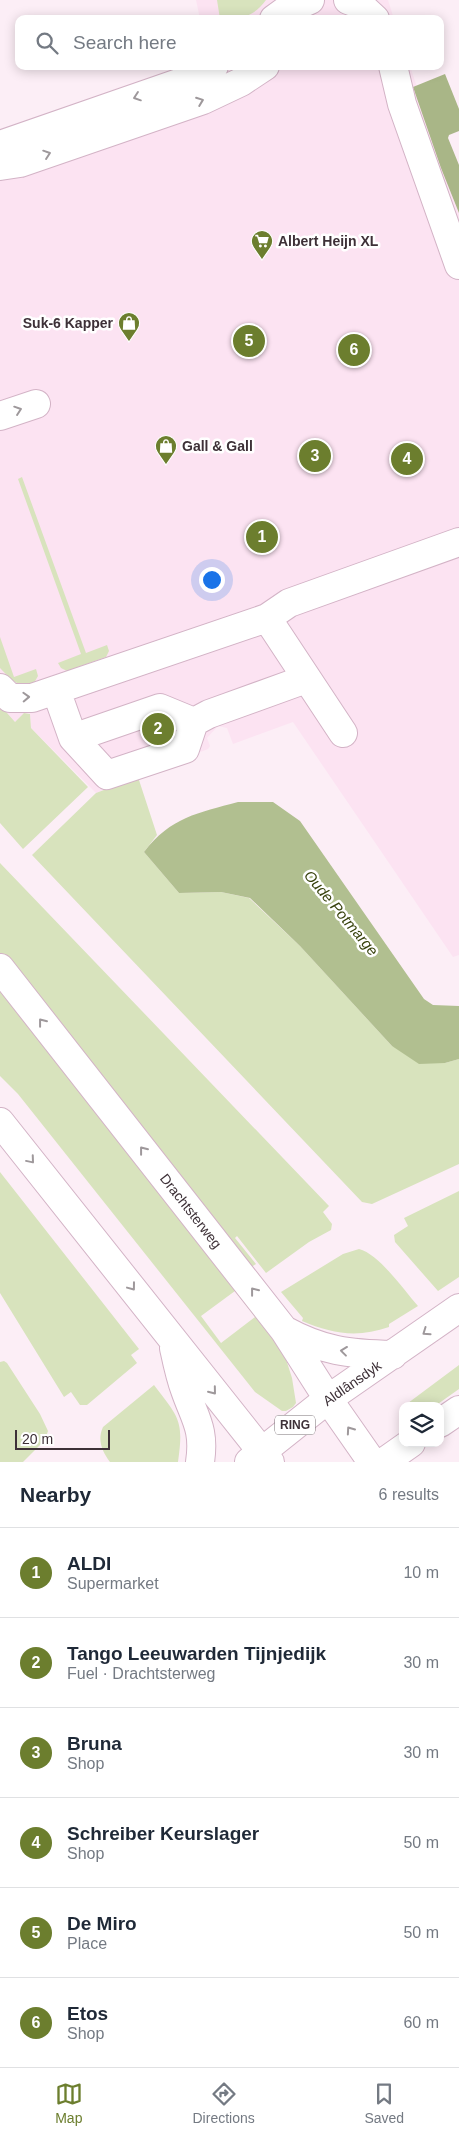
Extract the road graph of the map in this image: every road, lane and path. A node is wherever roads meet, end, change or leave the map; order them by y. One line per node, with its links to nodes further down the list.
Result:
1 (310, 0): 3 (main road)
2 (348, 0): 4 (main road)
3 (281, 15)
4 (371, 15)
5 (207, 70): 8 (main road, one-way to 8)
6 (259, 70): 9 (main road, one-way to 6)
7 (393, 70): 10 (main road)
8 (0, 145)
9 (0, 166)
10 (459, 265)
11 (36, 404): 12 (main road, one-way to 11)
12 (0, 416)
13 (459, 542): 14 (main road)
14 (267, 618): 15 (main road); 17 (main road)
15 (306, 679): 18 (main road); 19 (main road)
16 (0, 688): 17 (main road, one-way to 17)
17 (56, 690): 20 (main road)
18 (194, 722): 20 (main road); 20 (main road)
19 (343, 733)
20 (73, 738)
21 (0, 968): 24 (main road, Drachtsterweg, one-way to 21)
22 (0, 1122): 25 (main road, one-way to 25)
23 (459, 1308): 26 (main road, Aldlânsdyk / RING, one-way to 26)
24 (284, 1330): 26 (main road, one-way to 24); 27 (main road, Drachtsterweg)
25 (172, 1339): 31 (main road, one-way to 31); 32 (main road)
26 (393, 1354): 27 (main road, Aldlânsdyk / RING)
27 (328, 1399): 31 (main road, Aldlânsdyk / RING); 33 (main road, Drachtsterweg, one-way to 27)
28 (459, 1410): 29 (main road)
29 (444, 1420)
30 (405, 1447): 34 (main road)
31 (260, 1458)
32 (200, 1462)
33 (372, 1462)
34 (384, 1462)

